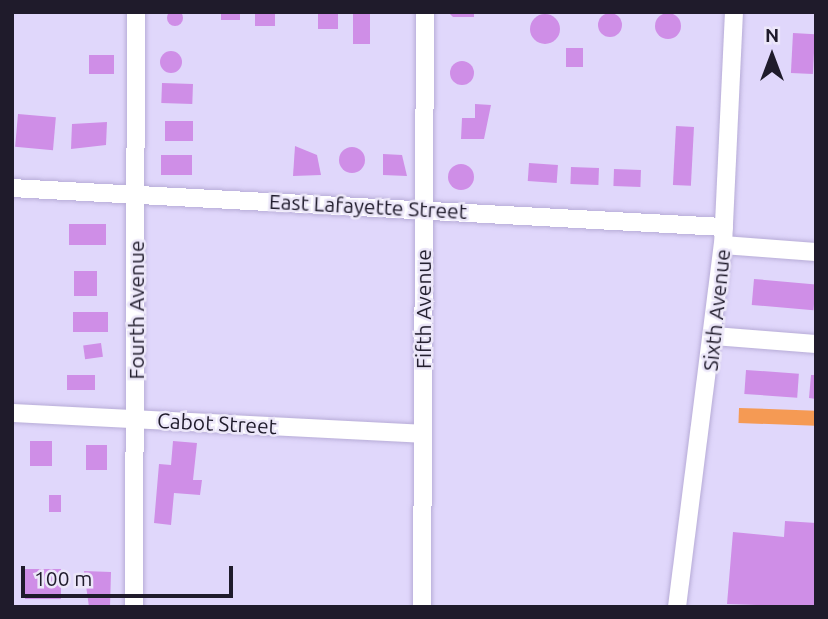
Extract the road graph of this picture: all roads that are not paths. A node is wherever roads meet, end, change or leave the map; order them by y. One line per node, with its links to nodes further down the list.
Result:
1 (136, 12): 5 (street, Fourth Avenue)
2 (425, 12): 6 (street, Fifth Avenue)
3 (734, 12): 7 (street, Sixth Avenue)
4 (12, 188): 5 (street, East Lafayette Street)
5 (136, 194): 6 (street, East Lafayette Street); 12 (street, Fourth Avenue)
6 (424, 209): 7 (street, East Lafayette Street); 13 (street, Fifth Avenue)
7 (723, 236): 8 (street, East Lafayette Street); 9 (street, Sixth Avenue)
8 (816, 251)
9 (713, 336): 10 (street); 16 (street, Sixth Avenue)
10 (816, 344)
11 (12, 413): 12 (street, Cabot Street)
12 (135, 419): 13 (street, Cabot Street); 14 (street, Fourth Avenue)
13 (422, 435): 15 (street, Fifth Avenue)
14 (134, 607)
15 (422, 607)
16 (677, 607)

